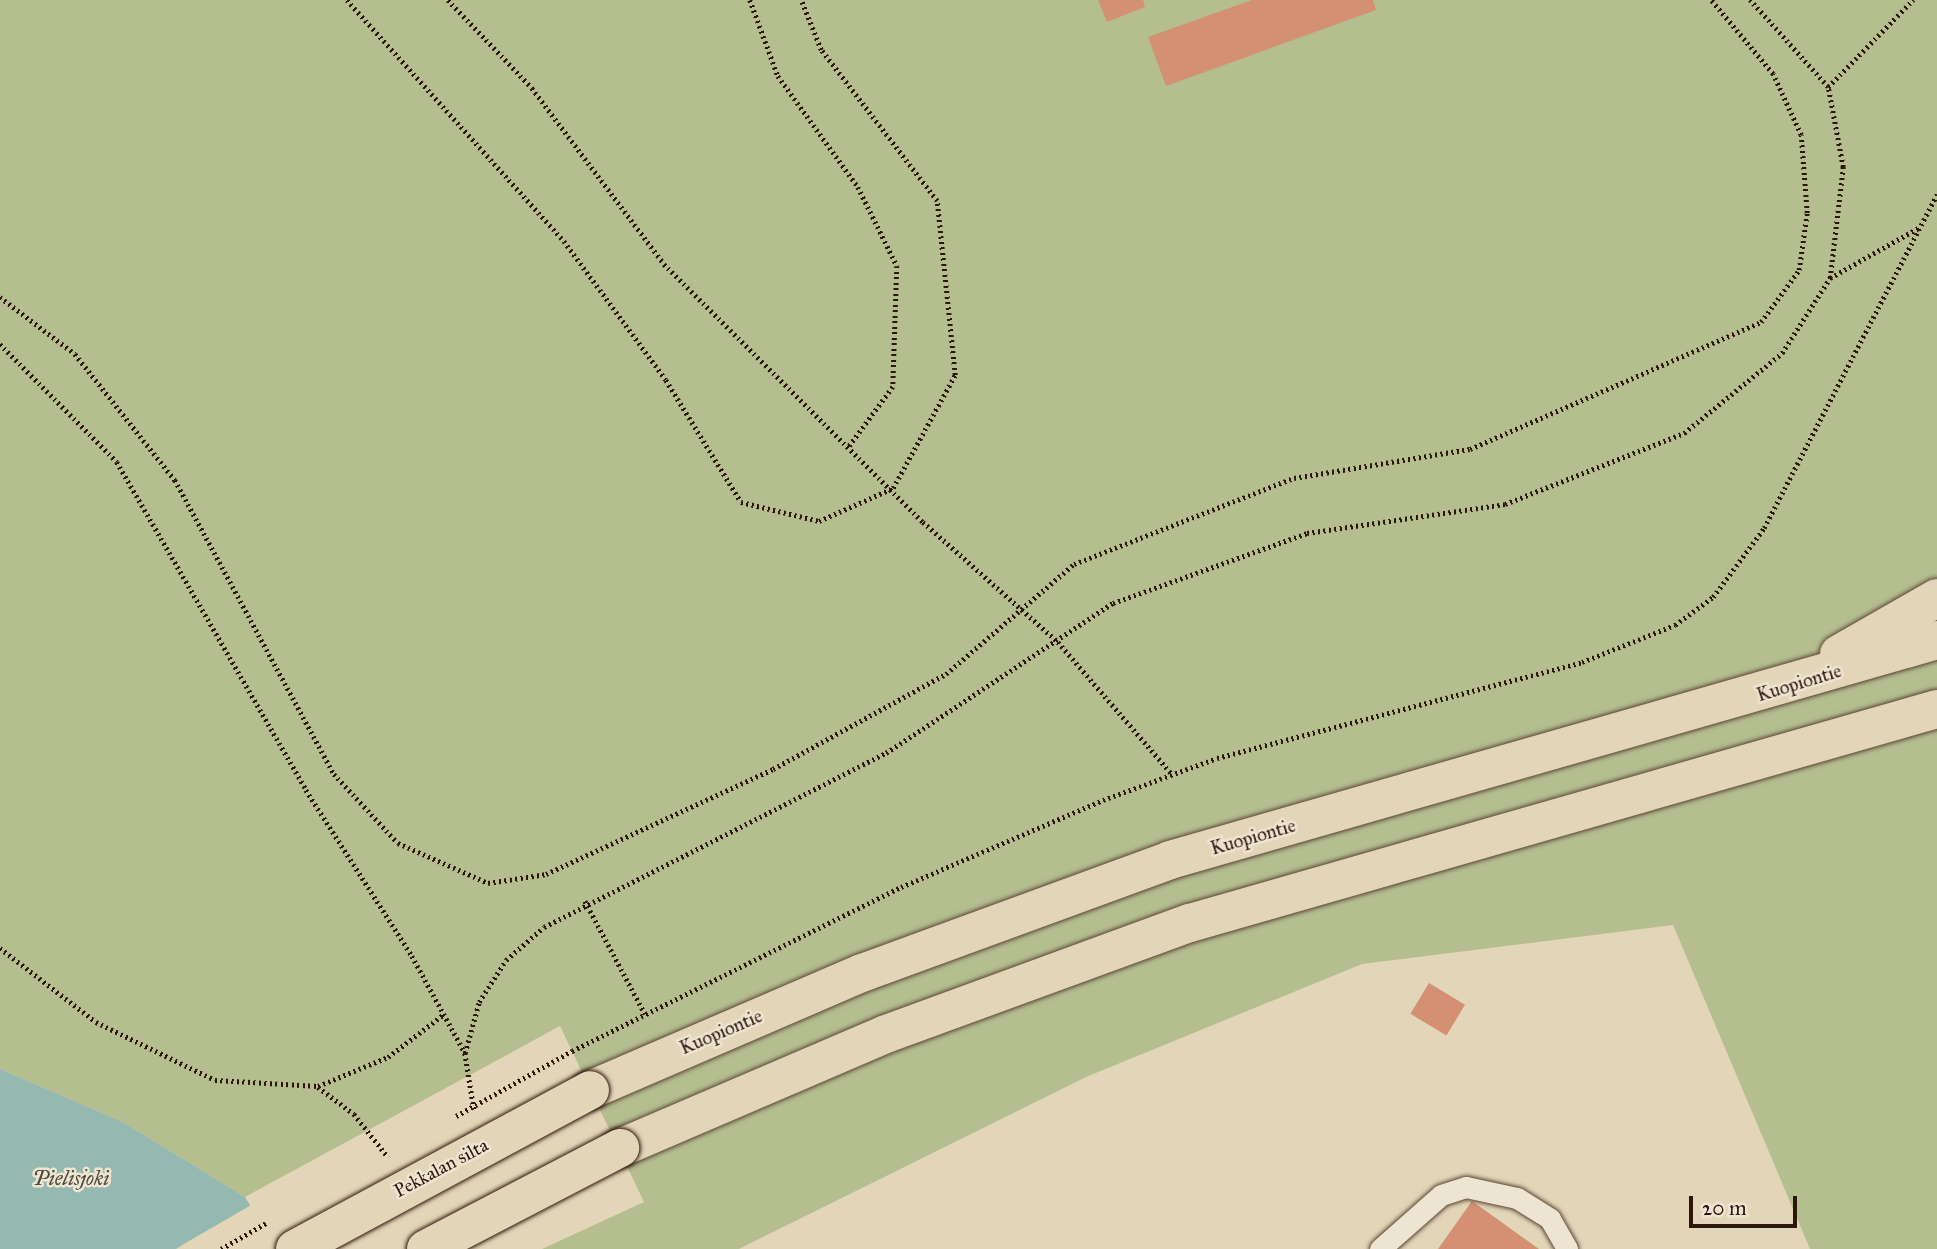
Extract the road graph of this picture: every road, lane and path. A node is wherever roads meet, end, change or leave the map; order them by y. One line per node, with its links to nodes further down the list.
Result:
1 (347, 0): 15 (path)
2 (448, 0): 14 (path)
3 (750, 0): 14 (path)
4 (802, 0): 15 (path)
5 (1711, 0): 17 (path)
6 (1750, 0): 8 (path)
7 (1913, 0): 8 (path)
8 (1828, 87): 11 (path)
9 (1937, 194): 10 (path)
10 (1920, 227): 11 (path); 24 (path)
11 (1830, 278): 19 (path)
12 (0, 297): 17 (path)
13 (0, 344): 27 (path)
14 (848, 449): 15 (path)
15 (893, 488): 17 (path)
16 (1937, 598): 20 (highway)
17 (1020, 613): 19 (path)
18 (1937, 640): 20 (highway, Kuopiontie)
19 (1058, 642): 24 (path); 25 (path)
20 (1773, 691): 30 (highway, Kuopiontie)
21 (1937, 709): 23 (highway)
22 (1937, 734): 23 (highway)
23 (1791, 755): 32 (highway, bridge)
24 (1172, 774): 28 (path)
25 (585, 901): 27 (path); 28 (path)
26 (0, 948): 27 (path)
27 (444, 1014)
28 (645, 1014): 29 (path)
29 (572, 1051)
30 (590, 1090): 31 (highway, Pekkalan silta, bridge)
31 (295, 1249)
32 (426, 1249)
33 (1380, 1249): 34 (lane)
34 (1567, 1249)

